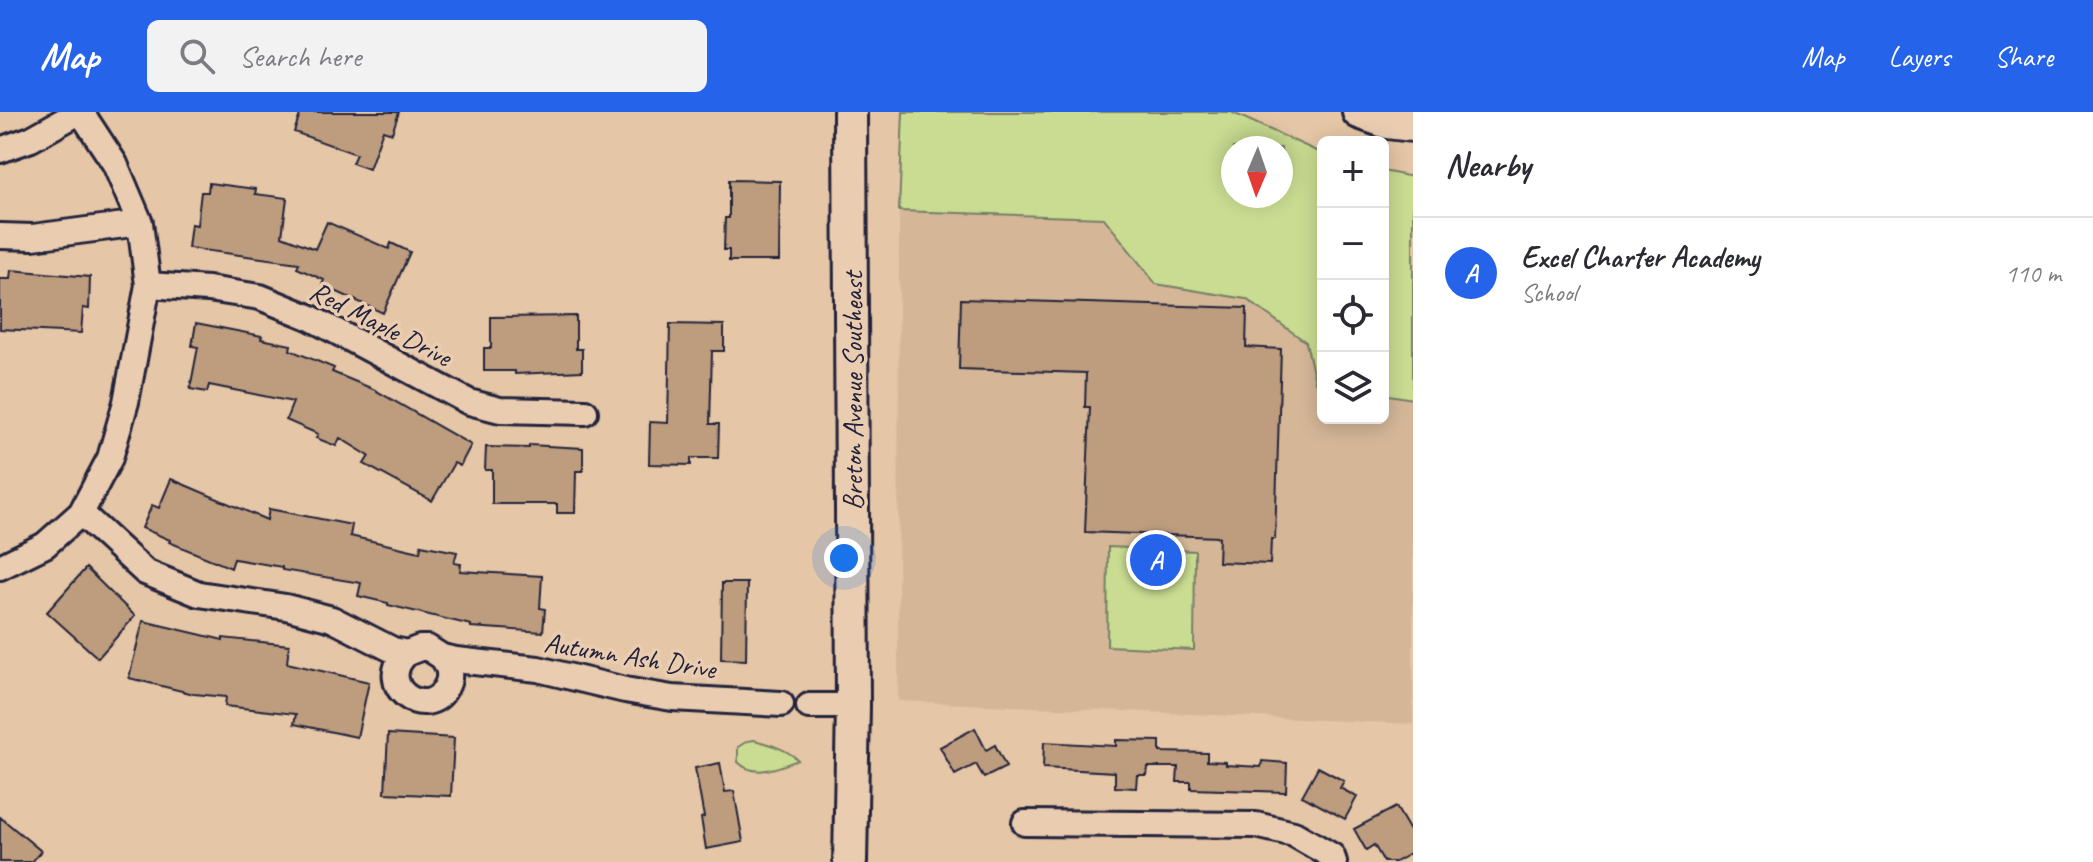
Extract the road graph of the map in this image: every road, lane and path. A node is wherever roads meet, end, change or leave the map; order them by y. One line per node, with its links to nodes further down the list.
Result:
1 (80, 112): 5 (street); 6 (street)
2 (850, 112): 18 (main road, Breton Avenue Southeast)
3 (1359, 112): 4 (main road)
4 (1413, 125)
5 (0, 150)
6 (140, 223): 7 (street); 8 (street)
7 (0, 236)
8 (148, 285): 9 (street, Red Maple Drive); 10 (street)
9 (585, 412)
10 (81, 513): 11 (street); 12 (street, Autumn Ash Drive)
11 (0, 567)
12 (382, 647): 13 (street, Autumn Ash Drive); 15 (street)
13 (407, 653): 14 (street, Autumn Ash Drive); 15 (street)
14 (454, 664): 15 (street); 16 (street, Autumn Ash Drive)
15 (395, 675)
16 (781, 704)
17 (809, 706): 18 (street)
18 (853, 706): 20 (main road, Breton Avenue Southeast)
19 (1025, 823): 21 (street)
20 (850, 862)
21 (1334, 862)

